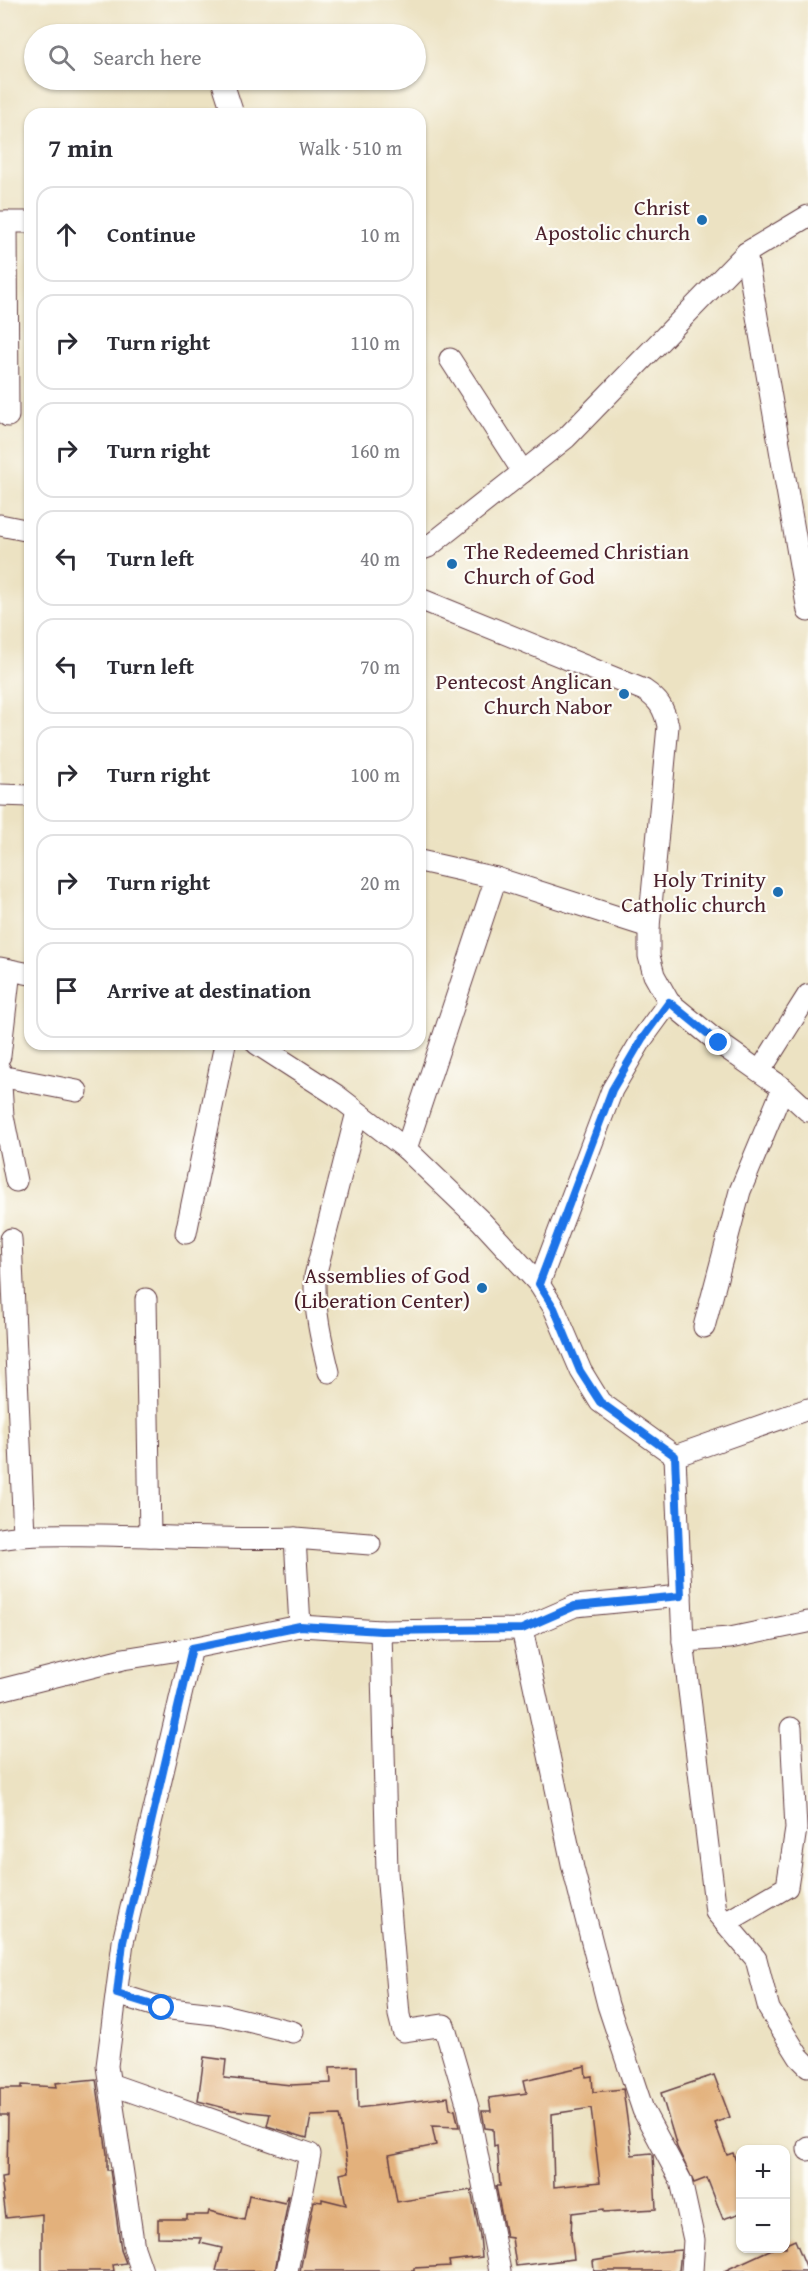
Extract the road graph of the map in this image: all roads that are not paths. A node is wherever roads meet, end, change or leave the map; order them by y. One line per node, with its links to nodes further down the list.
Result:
1 (225, 90): 2 (street)
2 (231, 108)
3 (808, 216): 6 (street)
4 (4, 222): 5 (street); 8 (street)
5 (24, 222)
6 (746, 253): 9 (street); 14 (street)
7 (450, 359): 9 (street)
8 (8, 416)
9 (523, 472): 12 (street)
10 (0, 525): 11 (street)
11 (24, 530)
12 (426, 548)
13 (426, 601): 19 (street)
14 (808, 611)
15 (0, 795): 16 (street)
16 (24, 796)
17 (426, 862): 18 (street)
18 (496, 878): 19 (street); 33 (street)
19 (649, 927): 22 (street)
20 (13, 971): 25 (street)
21 (808, 995): 27 (street)
22 (669, 1002): 27 (street); 37 (street)
23 (224, 1050): 35 (street)
24 (266, 1050): 32 (street)
25 (0, 1056)
26 (0, 1071): 28 (street)
27 (760, 1071): 29 (street)
28 (0, 1076): 30 (street); 34 (street)
29 (783, 1088): 31 (street); 39 (street)
30 (77, 1091)
31 (808, 1111)
32 (357, 1112): 33 (street); 40 (street)
33 (406, 1149): 37 (street)
34 (16, 1181)
35 (186, 1233)
36 (11, 1239): 43 (street)
37 (539, 1284): 42 (street)
38 (146, 1299): 44 (street)
39 (704, 1327)
40 (329, 1372)
41 (808, 1409): 42 (street)
42 (675, 1456): 48 (street)
43 (24, 1535): 44 (street); 46 (street)
44 (150, 1536): 45 (street)
45 (295, 1538): 47 (street); 50 (street)
46 (0, 1539)
47 (370, 1544)
48 (681, 1596): 51 (street); 53 (street)
49 (808, 1622): 53 (street)
50 (300, 1626): 52 (street); 54 (street)
51 (522, 1629): 52 (street); 65 (street)
52 (381, 1631): 64 (street)
53 (683, 1641): 57 (street)
54 (192, 1648): 55 (street); 58 (street)
55 (0, 1690)
56 (790, 1728): 57 (street)
57 (725, 1923): 60 (street)
58 (117, 1994): 59 (street); 61 (street)
59 (293, 2032)
60 (808, 2066)
61 (110, 2084): 62 (street); 63 (street)
62 (142, 2271)
63 (287, 2271)
64 (500, 2271)
65 (692, 2271)

